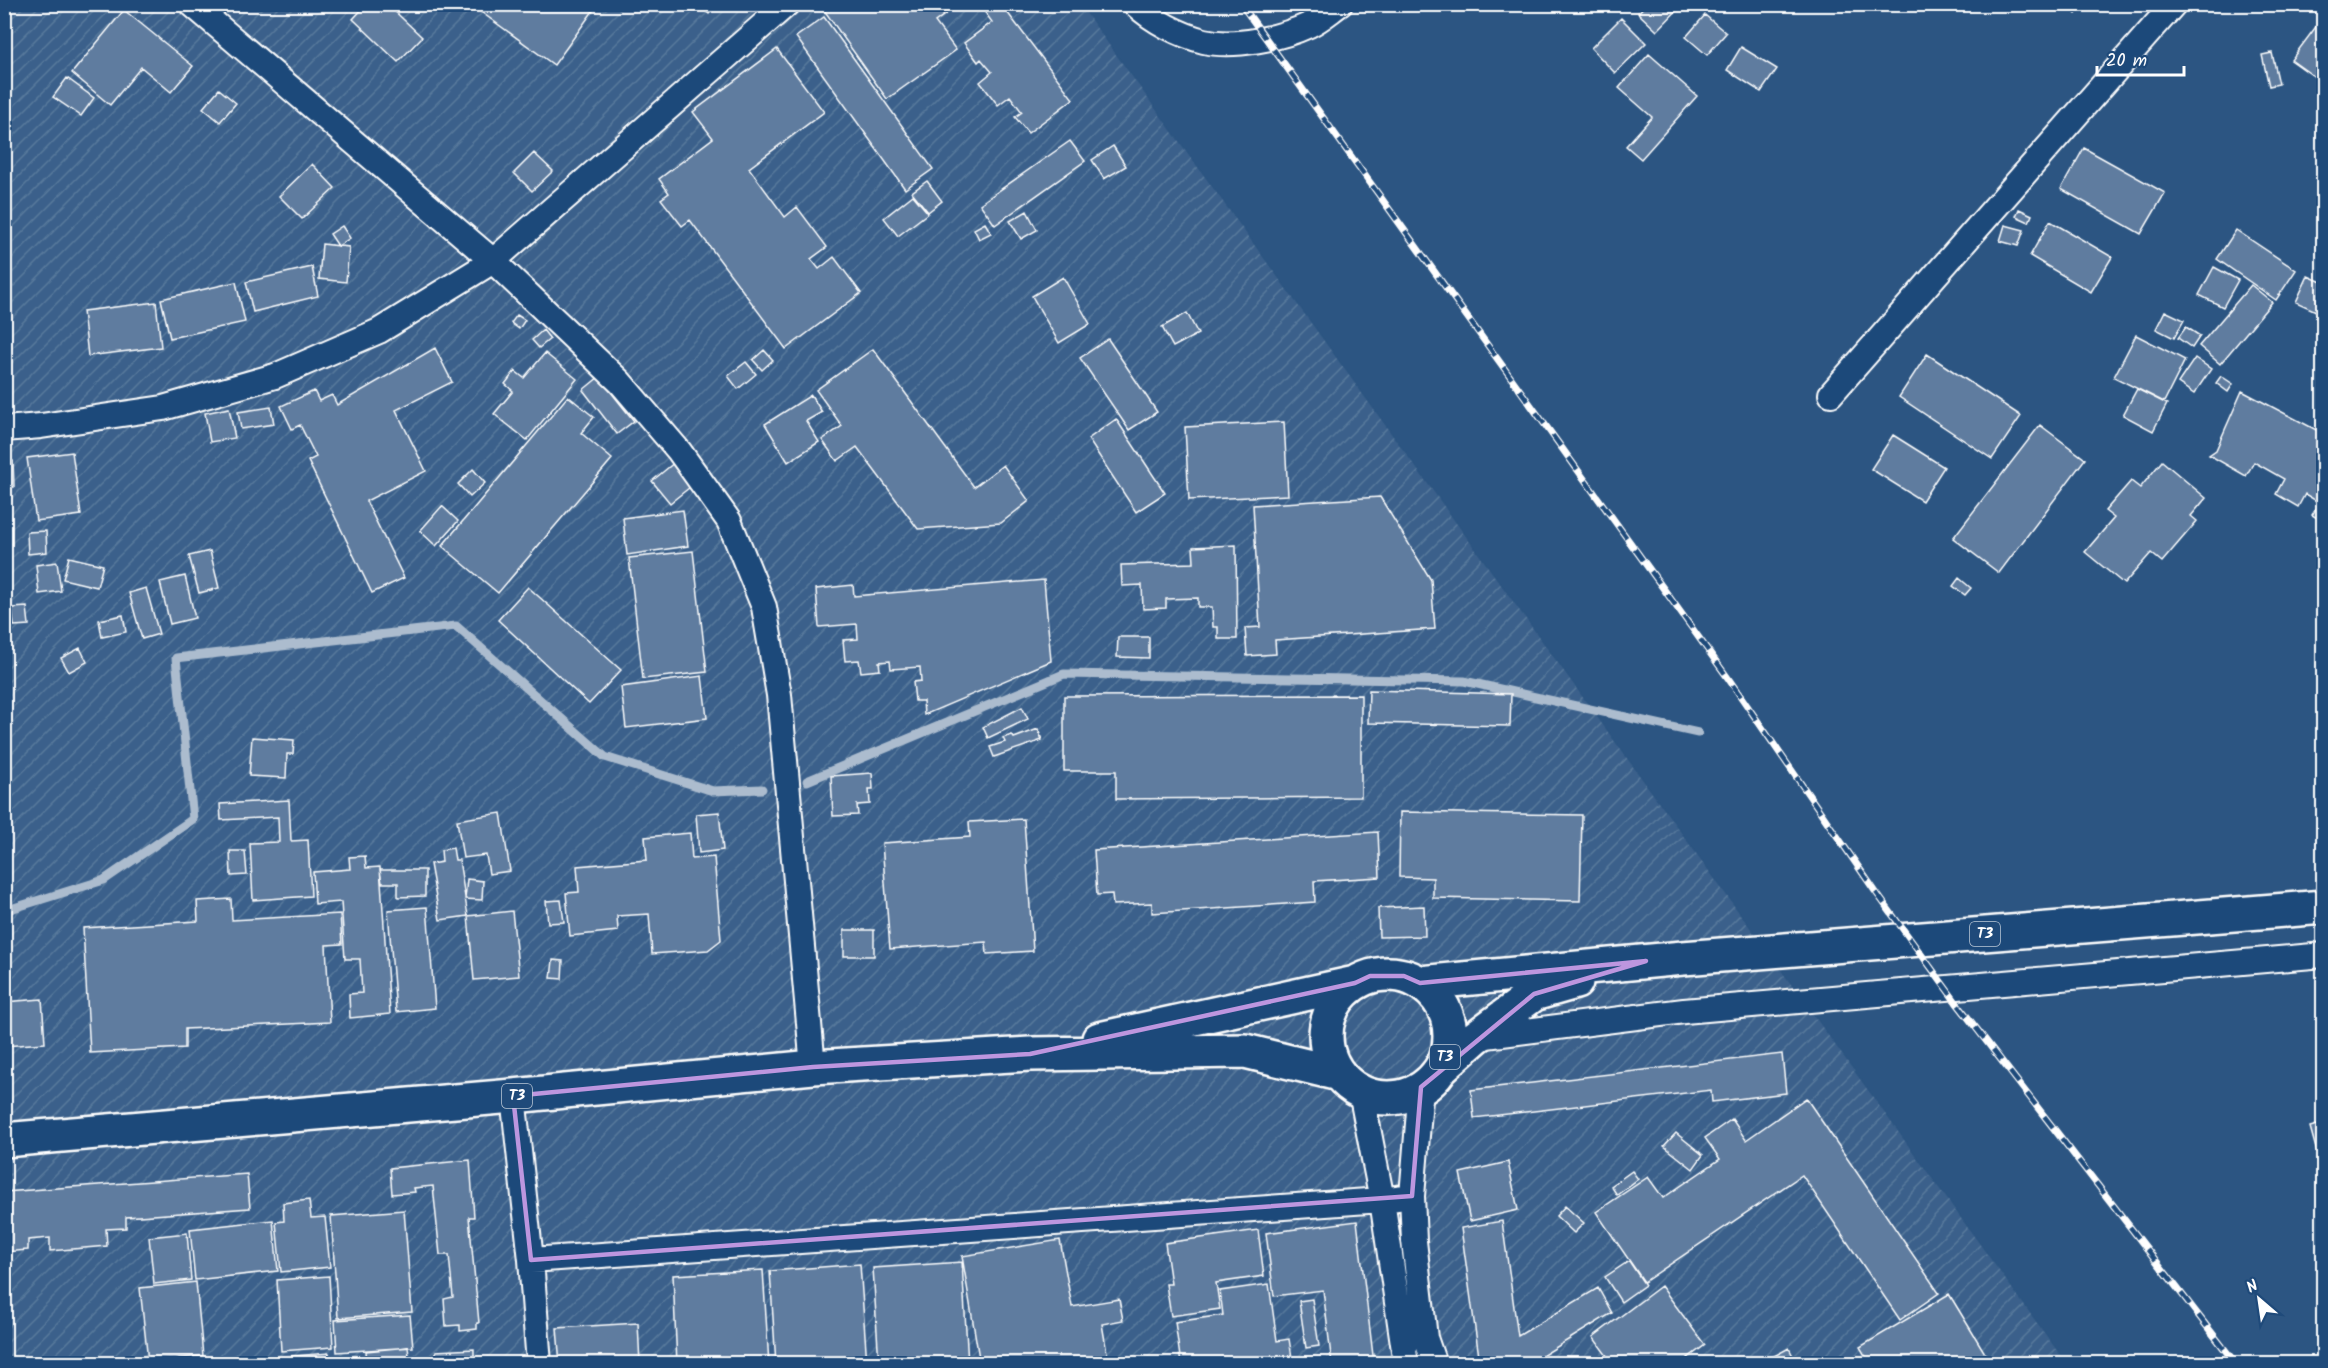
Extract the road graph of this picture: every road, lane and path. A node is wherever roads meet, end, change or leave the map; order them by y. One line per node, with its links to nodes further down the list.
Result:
1 (192, 4): 6 (street)
2 (786, 4): 6 (street)
3 (1135, 4): 4 (street)
4 (1340, 4)
5 (2174, 4): 7 (street)
6 (493, 261): 8 (street); 16 (street)
7 (1831, 394)
8 (4, 429)
9 (2324, 907): 11 (highway, T3)
10 (2324, 955): 14 (street)
11 (1646, 961): 13 (highway, T3); 14 (highway, T3)
12 (1355, 983): 13 (highway, T3); 15 (highway, T3); 18 (highway)
13 (1420, 983): 17 (highway, T3)
14 (1476, 1037): 17 (highway, T3)
15 (1029, 1054): 16 (highway, T3); 18 (highway, T3)
16 (813, 1067): 19 (highway, T3)
17 (1431, 1078): 18 (highway, T3); 21 (street)
18 (1350, 1083): 22 (street)
19 (513, 1096): 20 (highway, T3); 23 (street)
20 (4, 1140)
21 (1412, 1196): 22 (street); 26 (street)
22 (1382, 1200): 23 (street); 25 (street)
23 (531, 1260): 24 (street)
24 (539, 1364)
25 (1406, 1364)
26 (1434, 1364)

